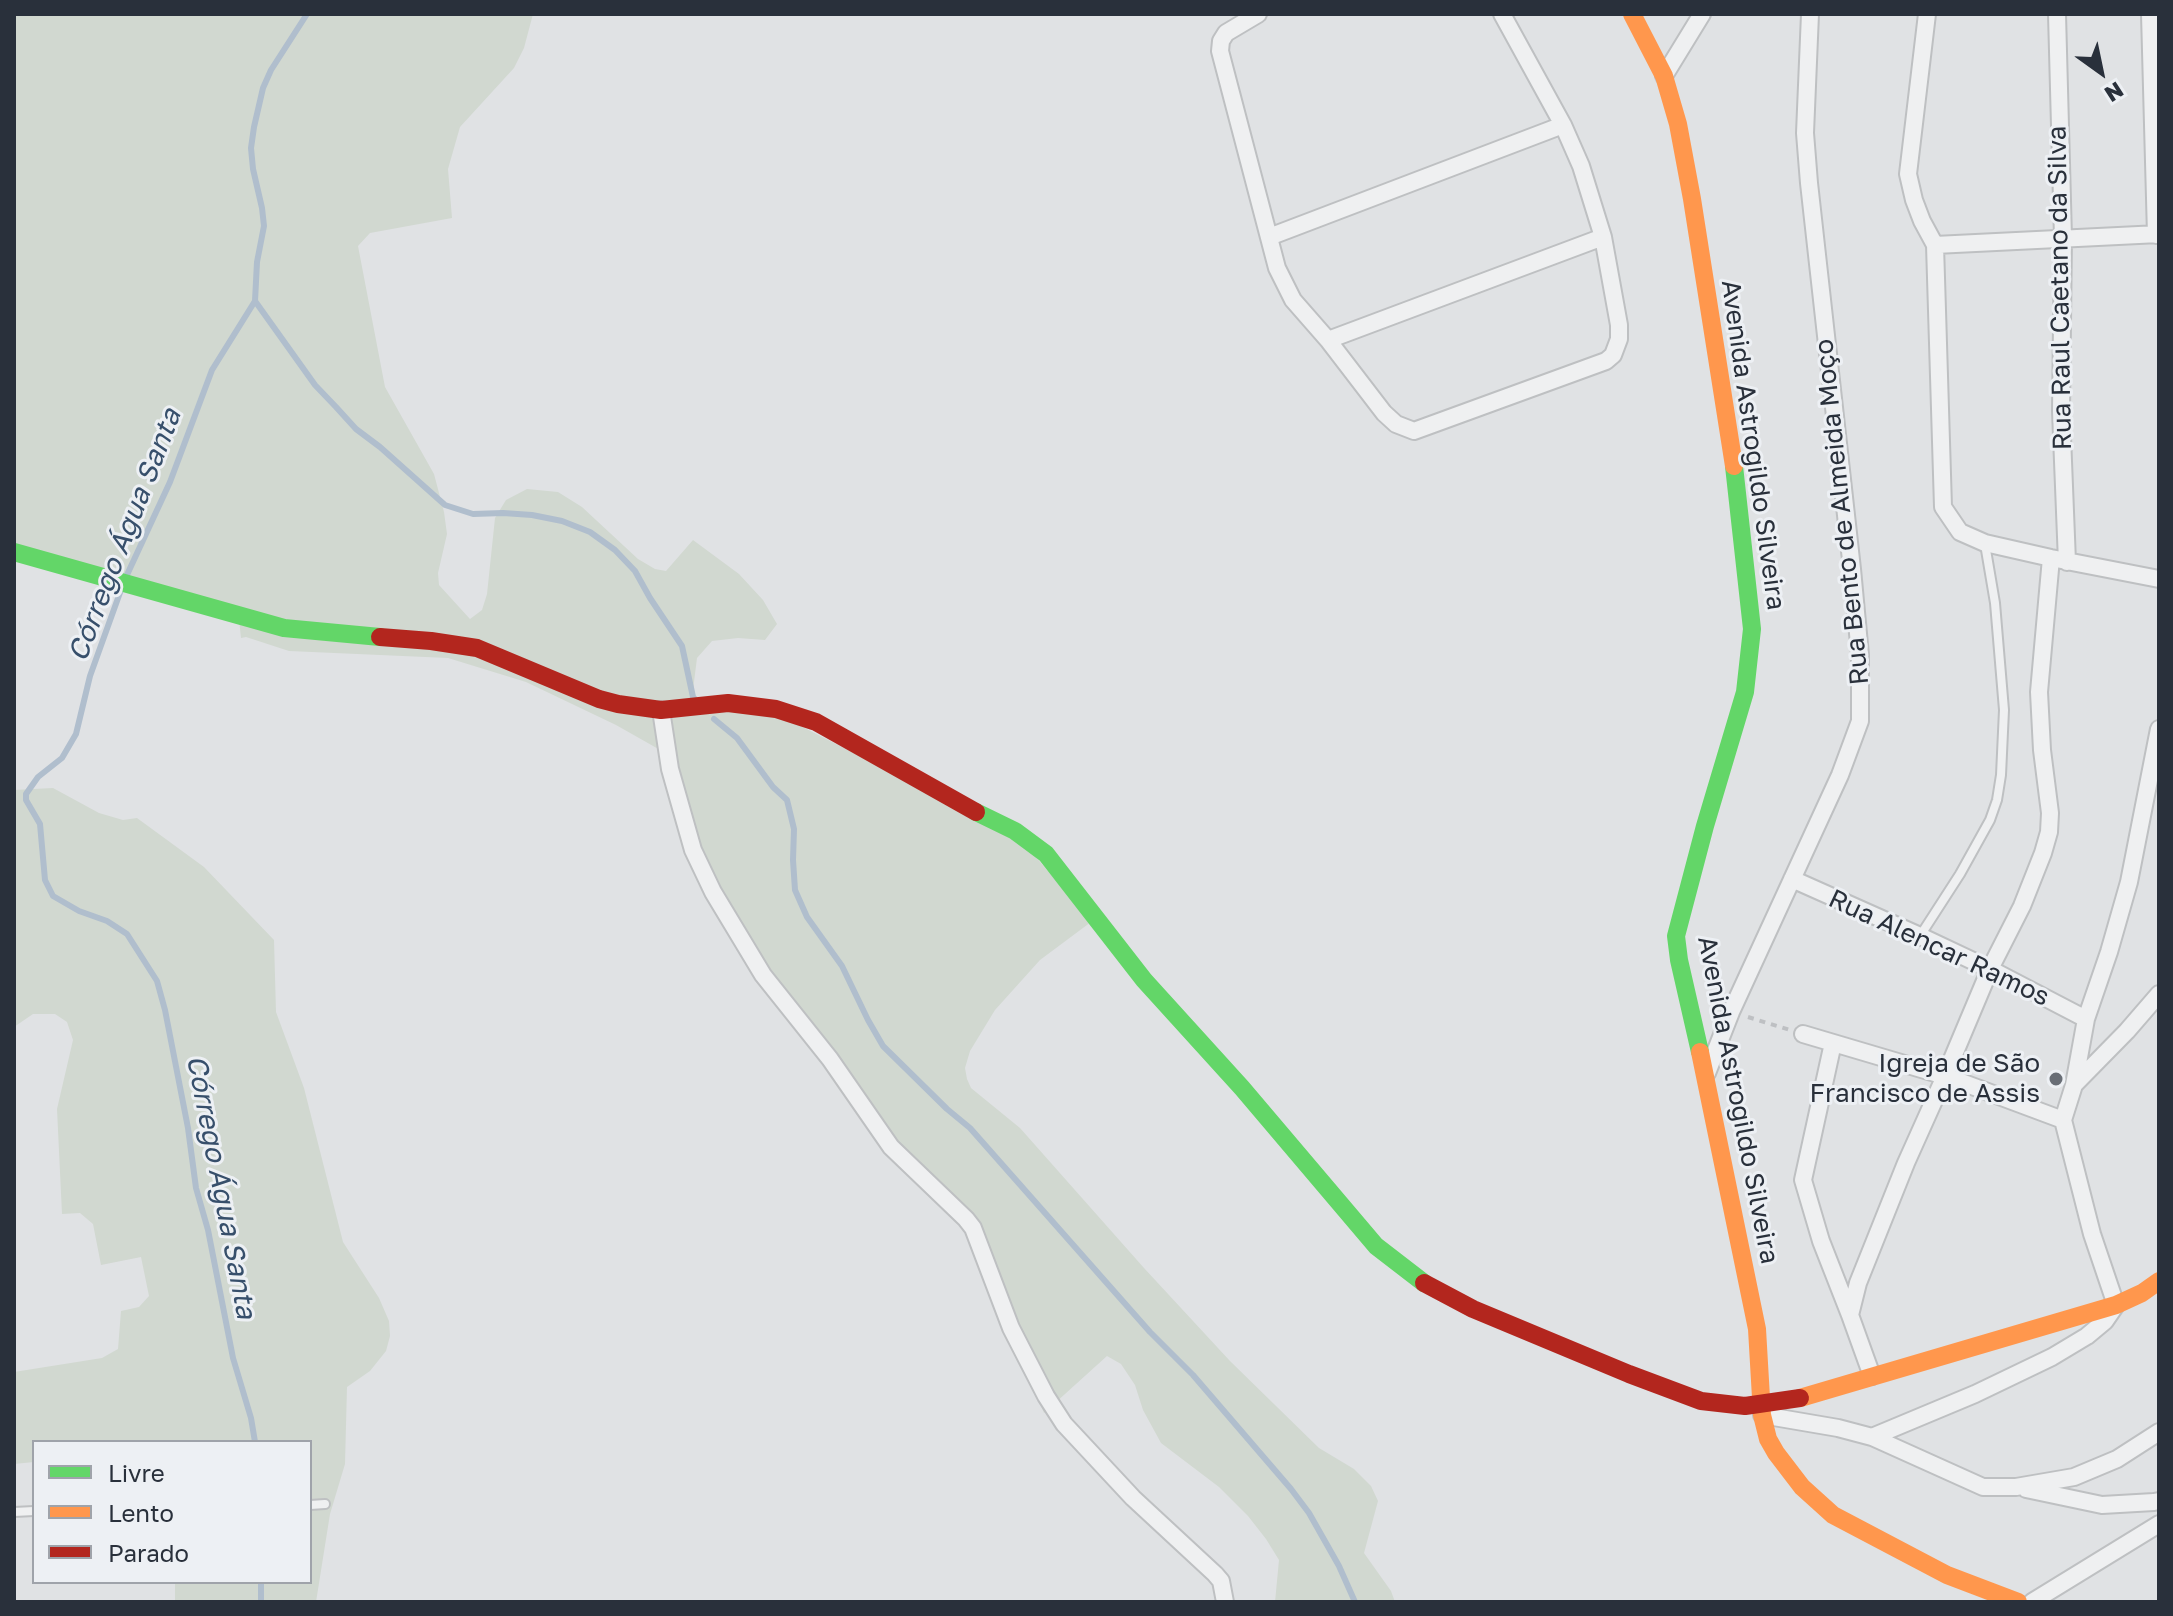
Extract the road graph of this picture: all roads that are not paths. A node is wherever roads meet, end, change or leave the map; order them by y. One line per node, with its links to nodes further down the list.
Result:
1 (1258, 14): 12 (street)
2 (1502, 14): 10 (street)
3 (1632, 14): 9 (street, Avenida Astrogildo Silveira)
4 (1702, 14): 9 (street)
5 (1810, 14): 23 (street, Rua Bento de Almeida Moço)
6 (1927, 14): 15 (street)
7 (2057, 14): 14 (street, Rua Raul Caetano da Silva)
8 (2150, 14): 11 (street)
9 (1664, 76): 30 (street, Avenida Astrogildo Silveira)
10 (1563, 125): 12 (street); 13 (street)
11 (2158, 234): 14 (street)
12 (1269, 237): 16 (street)
13 (1603, 237): 16 (street); 16 (street)
14 (2063, 238): 15 (street); 19 (street, Rua Raul Caetano da Silva)
15 (1935, 245): 17 (street)
16 (1328, 340)
17 (1985, 543): 19 (street); 24 (lane)
18 (14, 552): 21 (street)
19 (2059, 560): 20 (street); 25 (street, Rua Raul Caetano da Silva)
20 (2159, 579)
21 (661, 710): 38 (street); 46 (street)
22 (2159, 729): 27 (street)
23 (1792, 879): 24 (street, Rua Alencar Ramos); 30 (street, Rua Bento de Almeida Moço)
24 (1920, 936): 25 (street, Rua Alencar Ramos)
25 (1990, 969): 27 (street, Rua Alencar Ramos); 31 (street, Rua Raul Caetano da Silva)
26 (2159, 994): 32 (street)
27 (2086, 1019): 32 (street)
28 (1803, 1034): 29 (street)
29 (1833, 1043): 31 (street); 36 (street)
30 (1706, 1076): 38 (street, Avenida Astrogildo Silveira)
31 (1945, 1076): 33 (street); 36 (street, Rua Raul Caetano da Silva)
32 (2074, 1085): 33 (street)
33 (2063, 1120): 35 (street)
34 (2159, 1281): 35 (street)
35 (2116, 1305): 37 (street); 40 (street)
36 (1850, 1315): 37 (street)
37 (1872, 1376): 38 (street)
38 (1761, 1410): 40 (street); 47 (street, Avenida Astrogildo Silveira)
39 (2159, 1432): 41 (street)
40 (1872, 1437): 41 (street)
41 (2016, 1487): 42 (street)
42 (2159, 1501)
43 (325, 1504): 44 (lane)
44 (312, 1505)
45 (2159, 1524): 48 (street)
46 (1225, 1602)
47 (2018, 1602)
48 (2032, 1602)

